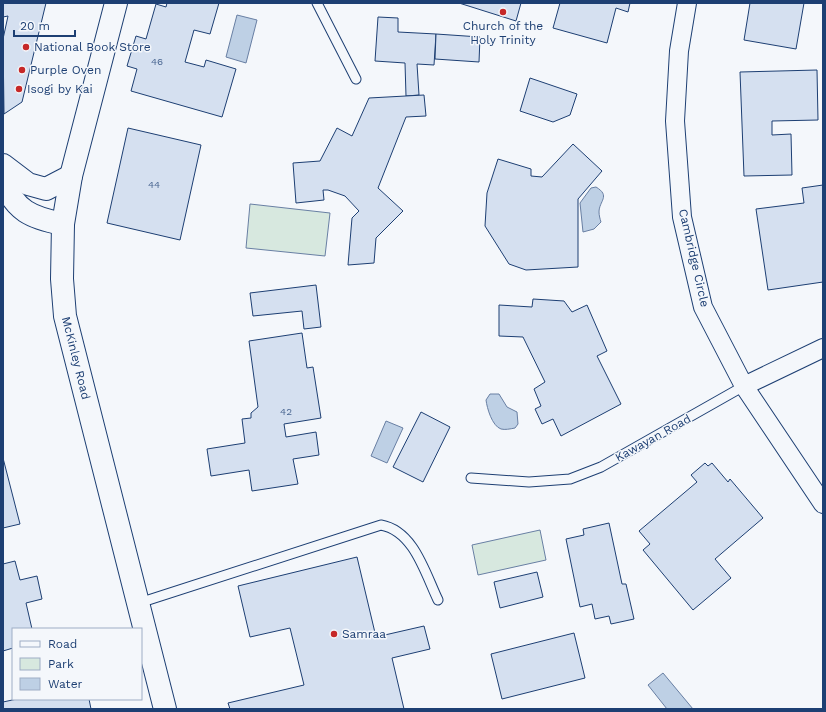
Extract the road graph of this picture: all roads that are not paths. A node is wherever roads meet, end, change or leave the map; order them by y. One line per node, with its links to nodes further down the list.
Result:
1 (116, 3): 6 (main road, McKinley Road)
2 (318, 3): 4 (lane)
3 (687, 3): 10 (street, Cambridge Circle)
4 (356, 79)
5 (3, 166): 6 (main road)
6 (71, 176): 8 (main road, McKinley Road)
7 (3, 179): 8 (main road)
8 (63, 224): 14 (main road, McKinley Road)
9 (823, 348): 10 (street, Kawayan Road)
10 (744, 386): 11 (lane, Kawayan Road); 12 (street, Cambridge Circle)
11 (471, 478)
12 (823, 504)
13 (438, 600): 14 (lane)
14 (139, 603): 15 (main road, McKinley Road)
15 (165, 709)

